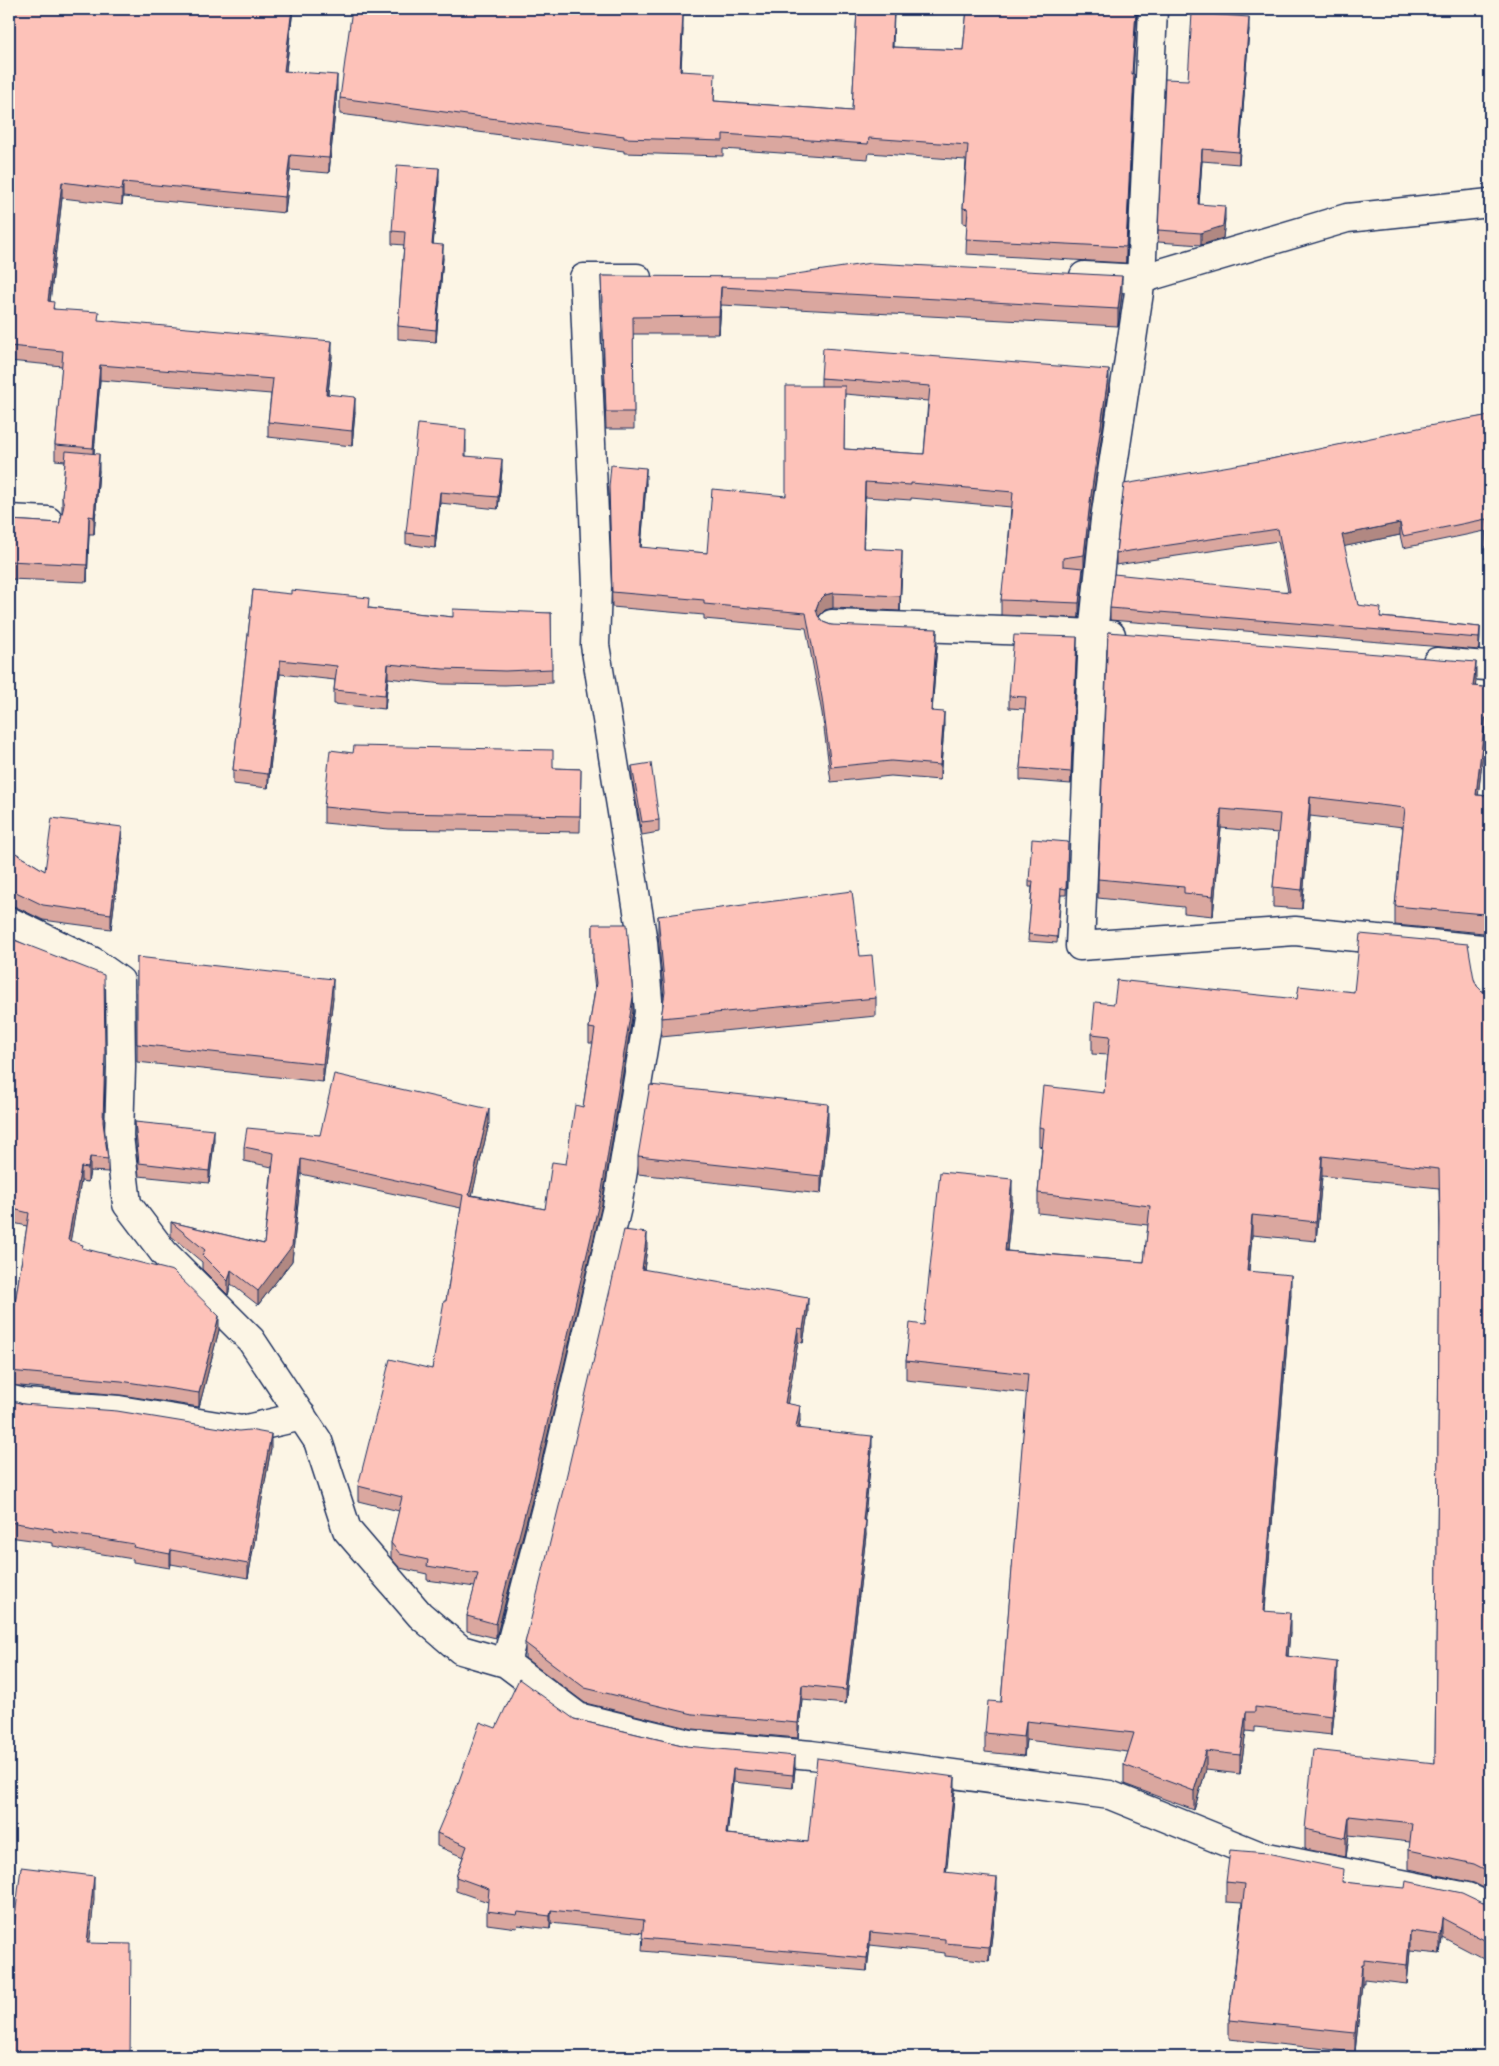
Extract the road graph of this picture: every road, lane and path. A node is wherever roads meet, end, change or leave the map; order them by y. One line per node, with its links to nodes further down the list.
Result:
1 (1153, 9): 5 (street)
2 (1490, 203): 5 (street)
3 (1062, 274): 5 (street)
4 (661, 278): 17 (street)
5 (1141, 279): 9 (street)
6 (9, 519): 7 (street)
7 (48, 520)
8 (832, 624): 9 (street)
9 (1093, 634): 10 (street); 14 (street)
10 (1132, 638)
11 (1417, 661): 12 (street)
12 (1490, 664)
13 (9, 921): 16 (street)
14 (1490, 996)
15 (9, 1399): 16 (street)
16 (302, 1416): 17 (street)
17 (506, 1663): 18 (street)
18 (1490, 1908)

